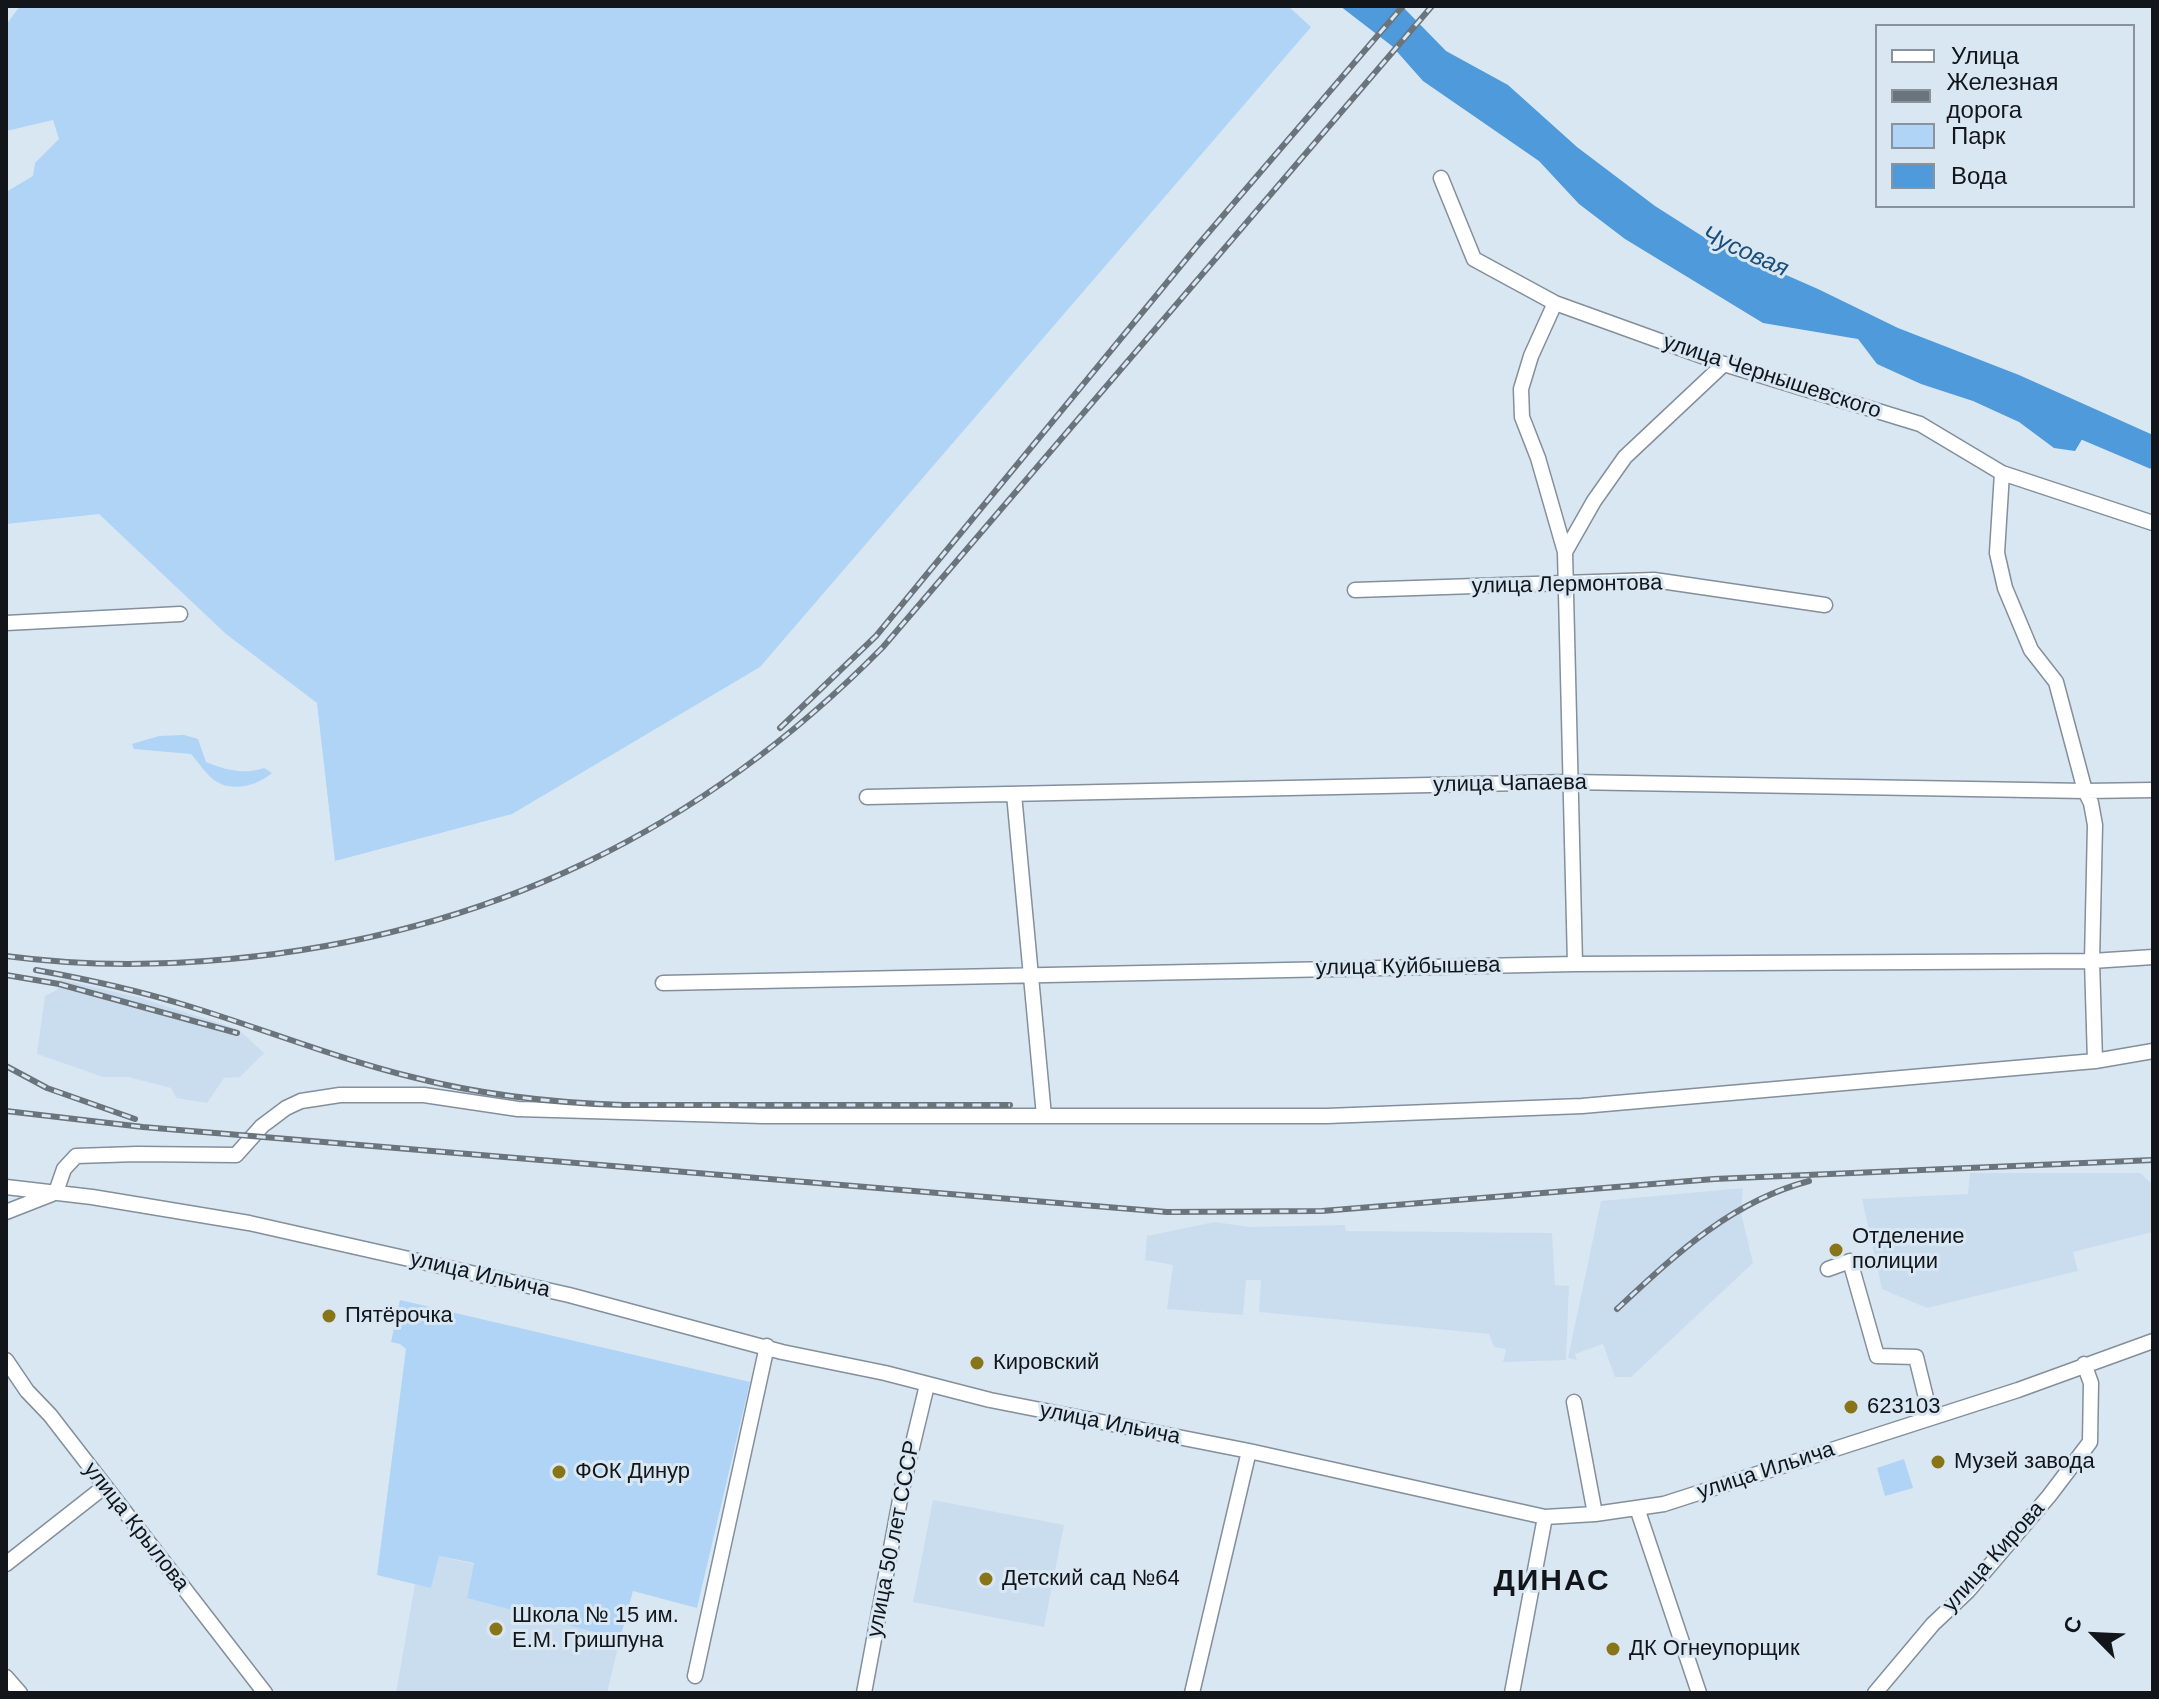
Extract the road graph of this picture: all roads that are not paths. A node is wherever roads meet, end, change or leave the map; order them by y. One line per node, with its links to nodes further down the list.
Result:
1 (1441, 178): 2 (street, улица Чернышевского)
2 (1555, 303): 3 (street, улица Чернышевского); 6 (street)
3 (1724, 364): 4 (street, улица Чернышевского); 6 (street)
4 (2002, 473): 5 (street, улица Чернышевского); 14 (street)
5 (2153, 523)
6 (1565, 552): 7 (street)
7 (1568, 585): 8 (street, улица Лермонтова); 9 (street, улица Лермонтова); 12 (street)
8 (1355, 590)
9 (1825, 605)
10 (180, 614): 11 (street)
11 (6, 623)
12 (1570, 782): 14 (street, улица Чапаева); 15 (street, улица Чапаева); 19 (street)
13 (2153, 790): 14 (street, улица Чапаева)
14 (2085, 791): 18 (street)
15 (1014, 794): 16 (street, улица Чапаева); 20 (street)
16 (867, 797)
17 (2153, 957): 18 (street, улица Куйбышева)
18 (2092, 961): 19 (street, улица Куйбышева); 23 (street)
19 (1575, 964): 20 (street, улица Куйбышева)
20 (1029, 974): 21 (street, улица Куйбышева); 24 (street)
21 (663, 983)
22 (2153, 1051): 23 (street)
23 (2095, 1061): 24 (street)
24 (1044, 1116): 26 (street)
25 (6, 1187): 26 (street, улица Ильича)
26 (56, 1192): 27 (street); 30 (street, улица Ильича)
27 (6, 1212)
28 (1828, 1269): 35 (street)
29 (2153, 1341): 32 (street, улица Ильича)
30 (767, 1346): 33 (street, улица Ильича); 42 (street)
31 (6, 1360): 37 (street, улица Крылова)
32 (2084, 1364): 35 (street, улица Ильича); 50 (street, улица Кирова)
33 (927, 1385): 36 (street, улица Ильича); 46 (street, улица 50 лет СССР)
34 (1574, 1402): 39 (street)
35 (1931, 1418): 38 (street, улица Ильича)
36 (1249, 1451): 40 (street, улица Ильича); 47 (street)
37 (104, 1487): 41 (street); 45 (street, улица Крылова)
38 (1637, 1508): 39 (street, улица Ильича); 49 (street)
39 (1595, 1514): 40 (street, улица Ильича)
40 (1545, 1517): 48 (street)
41 (6, 1564)
42 (695, 1676)
43 (6, 1677): 44 (street)
44 (20, 1693)
45 (265, 1693)
46 (864, 1693)
47 (1192, 1693)
48 (1512, 1693)
49 (1699, 1693)
50 (1875, 1693)

